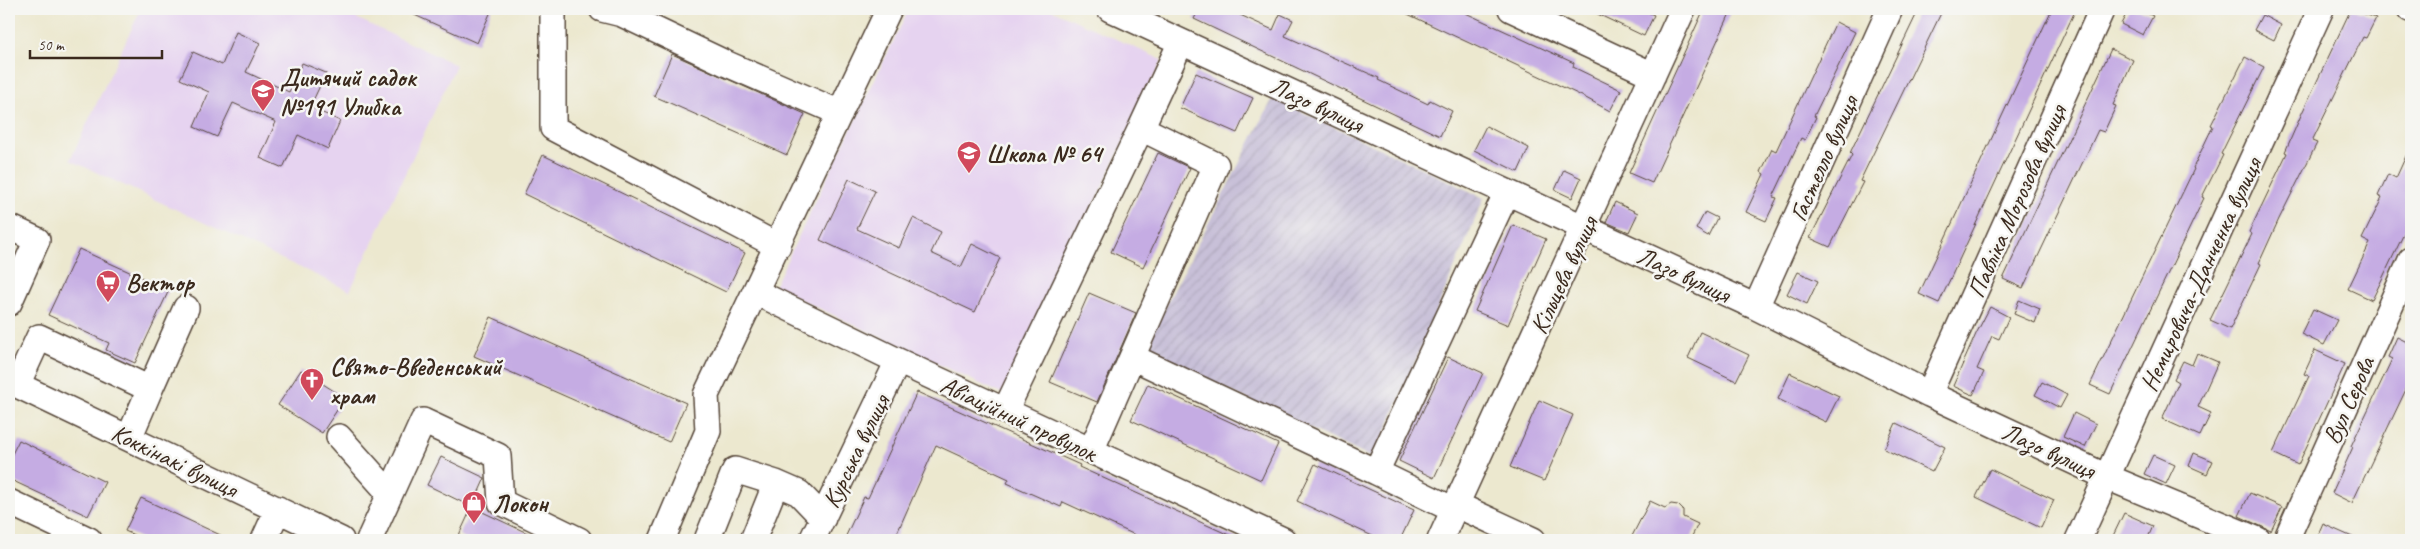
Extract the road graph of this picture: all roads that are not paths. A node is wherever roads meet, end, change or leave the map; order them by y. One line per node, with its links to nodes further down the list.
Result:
1 (553, 9): 17 (street)
2 (602, 9): 12 (street)
3 (889, 9): 12 (street)
4 (1110, 9): 10 (street, Лазо вулиця)
5 (1511, 9): 11 (street)
6 (1683, 9): 11 (street, Кільцева вулиця)
7 (1890, 9): 21 (street, Гастелло вулиця)
8 (2102, 9): 27 (street, Павліка Морозова вулиця)
9 (2321, 9): 33 (street, Немировича-Данченка вулиця)
10 (1181, 42): 13 (street); 14 (street, Лазо вулиця)
11 (1653, 75): 16 (street, Кільцева вулиця)
12 (840, 113): 17 (street)
13 (1142, 128): 23 (street); 28 (street)
14 (1506, 192): 16 (street, Лазо вулиця); 32 (street)
15 (9, 227): 20 (street)
16 (1585, 228): 21 (street, Лазо вулиця); 37 (street, Кільцева вулиця)
17 (778, 246): 19 (street)
18 (2411, 260): 54 (street, Вул Сєрова)
19 (756, 292): 24 (street, Авіаційний провулок); 45 (street)
20 (9, 303)
21 (1756, 307): 27 (street, Лазо вулиця)
22 (186, 308): 26 (street)
23 (1132, 357): 31 (street); 32 (street)
24 (898, 361): 28 (street, Авіаційний провулок); 39 (street, Курська вулиця)
25 (13, 383): 26 (street); 30 (street, Коккінакі вулиця)
26 (150, 388): 30 (street)
27 (1929, 394): 33 (street, Лазо вулиця)
28 (1005, 411): 31 (street, Авіаційний провулок)
29 (339, 436): 35 (street)
30 (129, 438): 38 (street, Коккінакі вулиця)
31 (1091, 451): 49 (street, Авіаційний провулок)
32 (1376, 472): 37 (street)
33 (2107, 478): 52 (street, Немировича-Данченка вулиця); 53 (street, Лазо вулиця)
34 (776, 483): 39 (street); 46 (street); 47 (street)
35 (390, 494): 43 (street); 44 (street)
36 (9, 502): 40 (street)
37 (1455, 508): 50 (street, Кільцева вулиця); 51 (street)
38 (278, 510): 41 (street); 42 (street, Коккінакі вулиця)
39 (822, 518): 48 (street, Курська вулиця)
40 (89, 540)
41 (264, 540)
42 (342, 540)
43 (370, 540)
44 (579, 540)
45 (662, 540)
46 (707, 540)
47 (753, 540)
48 (812, 540)
49 (1283, 540)
50 (1440, 540)
51 (1533, 540)
52 (2078, 540)
53 (2258, 540)
54 (2286, 540)

